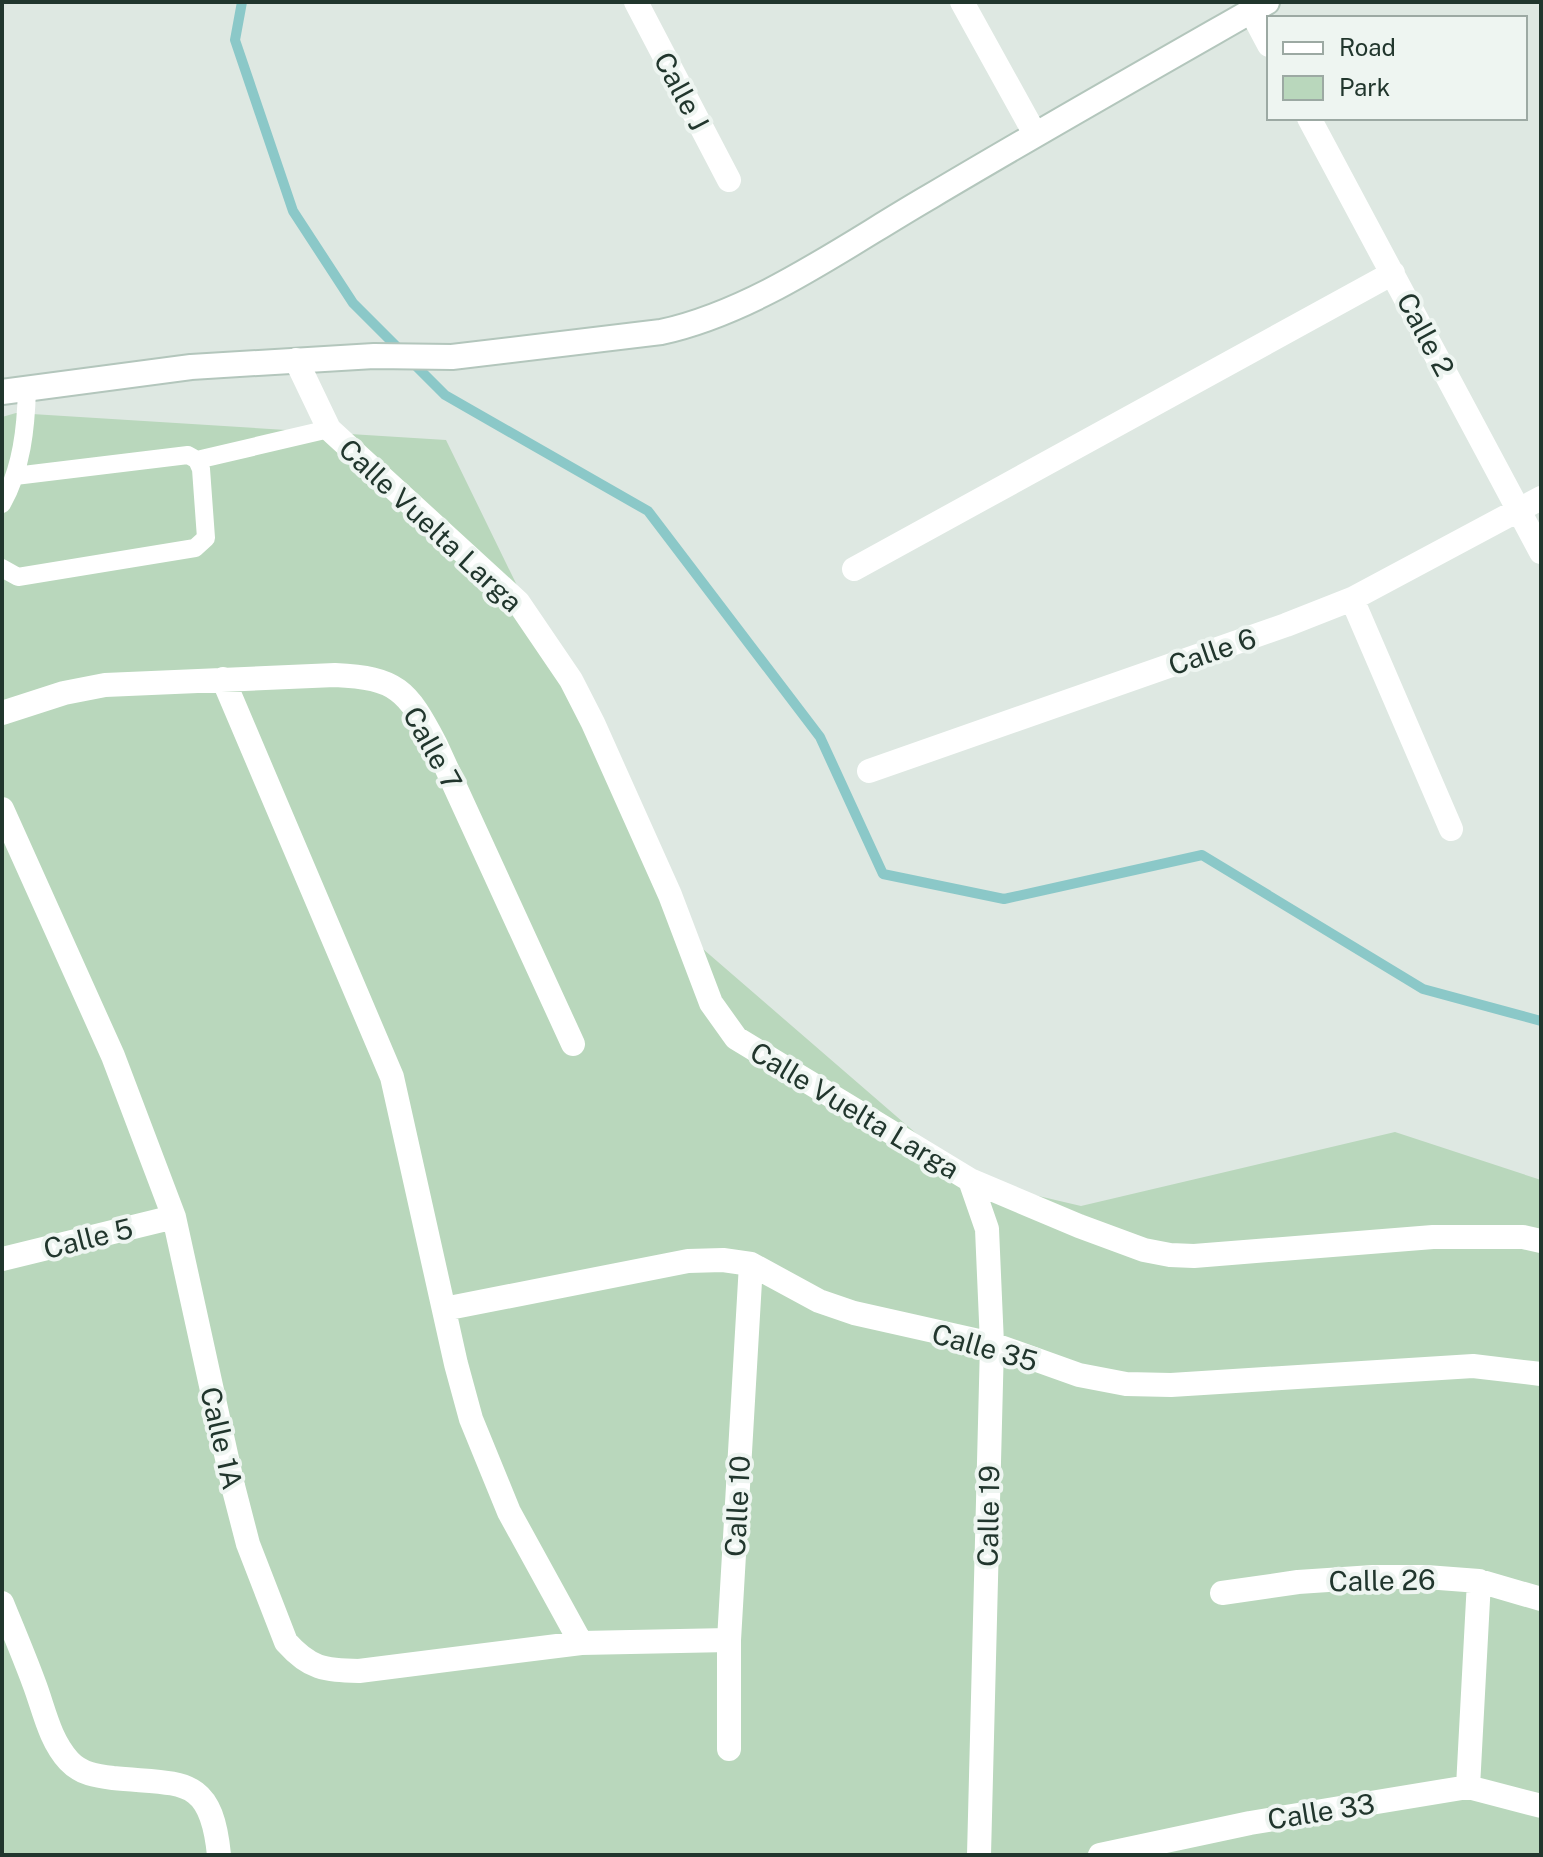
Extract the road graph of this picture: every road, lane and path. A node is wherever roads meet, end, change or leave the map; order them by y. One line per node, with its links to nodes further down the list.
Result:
1 (636, 2): 7 (street, Calle J)
2 (962, 2): 6 (street)
3 (1259, 7): 4 (street); 6 (street)
4 (1267, 37)
5 (1310, 120): 8 (street, Calle 2)
6 (1035, 134): 9 (street)
7 (729, 180)
8 (1393, 273): 16 (street, Calle 2); 19 (street)
9 (296, 360): 10 (street); 12 (street, Calle Vuelta Larga)
10 (27, 388): 11 (street); 14 (lane)
11 (2, 392)
12 (329, 429): 13 (lane); 27 (street, Calle Vuelta Larga)
13 (197, 460): 14 (lane); 18 (lane)
14 (15, 476): 15 (lane)
15 (2, 504)
16 (1530, 504): 17 (street, Calle 2); 20 (street, Calle 6)
17 (1541, 552)
18 (2, 568)
19 (854, 569)
20 (1352, 599): 23 (street, Calle 6); 25 (street)
21 (223, 679): 22 (street, Calle 7); 26 (street, Calle 7); 32 (street)
22 (2, 713)
23 (869, 771)
24 (2, 809): 28 (street, Calle 1A)
25 (1451, 829)
26 (573, 1044)
27 (970, 1180): 29 (street, Calle Vuelta Larga); 33 (street, Calle 19)
28 (174, 1217): 30 (street, Calle 5); 40 (street, Calle 1A)
29 (1541, 1241)
30 (2, 1259)
31 (751, 1264): 32 (street, Calle 35); 33 (street, Calle 35); 39 (street, Calle 10)
32 (444, 1309): 40 (street)
33 (992, 1344): 34 (street, Calle 35); 45 (street, Calle 19)
34 (1541, 1374)
35 (1479, 1581): 36 (street, Calle 26); 37 (street, Calle 26); 42 (street)
36 (1222, 1593)
37 (1541, 1599)
38 (2, 1603): 44 (street)
39 (729, 1640): 40 (street, Calle 1A); 41 (street, Calle 10)
40 (581, 1643)
41 (729, 1749)
42 (1468, 1787): 43 (street, Calle 33); 46 (street, Calle 33)
43 (1541, 1806)
44 (219, 1855)
45 (979, 1855)
46 (1100, 1855)

